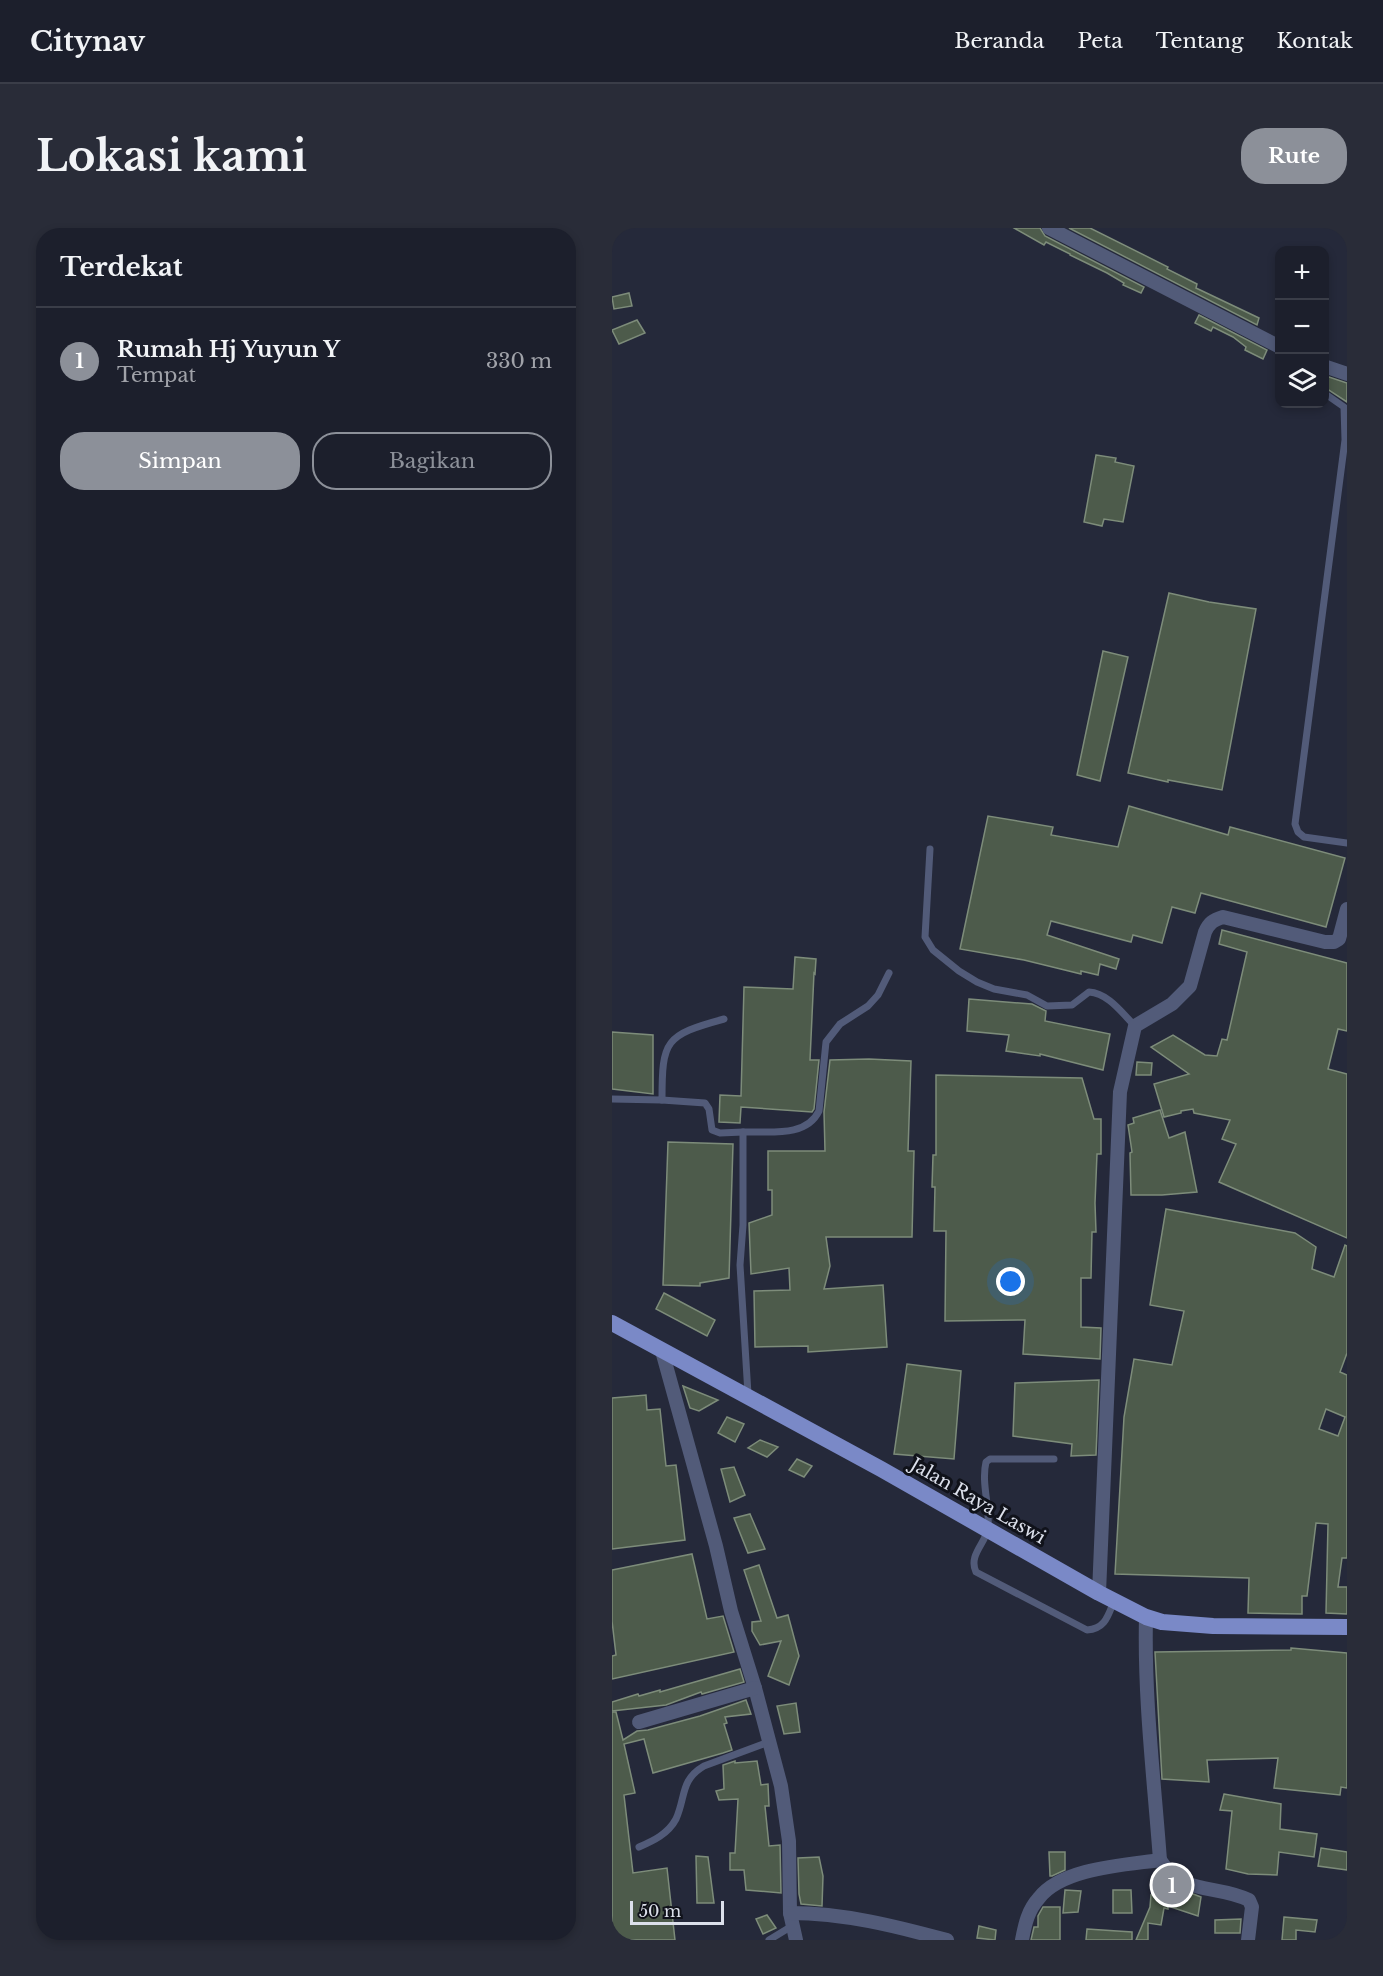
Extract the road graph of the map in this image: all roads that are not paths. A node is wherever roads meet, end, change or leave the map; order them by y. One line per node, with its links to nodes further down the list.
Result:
1 (1049, 228): 2 (street)
2 (1275, 344)
3 (1329, 368): 4 (street)
4 (1347, 374)
5 (1329, 396): 6 (lane)
6 (1347, 843)
7 (930, 849): 11 (lane)
8 (1347, 909): 11 (street)
9 (889, 973): 14 (lane)
10 (724, 1019): 13 (lane)
11 (1135, 1026): 20 (street)
12 (612, 1100): 13 (lane)
13 (662, 1100): 14 (lane)
14 (743, 1132): 17 (lane)
15 (612, 1323): 16 (main road, Jalan Raya Laswi)
16 (662, 1351): 17 (main road, Jalan Raya Laswi); 23 (street)
17 (748, 1396): 19 (main road, Jalan Raya Laswi)
18 (1054, 1460): 19 (lane)
19 (988, 1530): 20 (main road, Jalan Raya Laswi); 20 (lane)
20 (1106, 1597): 21 (main road, Jalan Raya Laswi)
21 (1146, 1617): 22 (main road, Jalan Raya Laswi); 27 (street)
22 (1347, 1627)
23 (755, 1688): 24 (street); 25 (street)
24 (639, 1722)
25 (769, 1742): 26 (lane); 28 (street)
26 (639, 1847)
27 (1160, 1860): 31 (street); 32 (street)
28 (793, 1926): 29 (lane); 30 (street)
29 (769, 1940)
30 (947, 1940)
31 (1022, 1940)
32 (1248, 1940)

